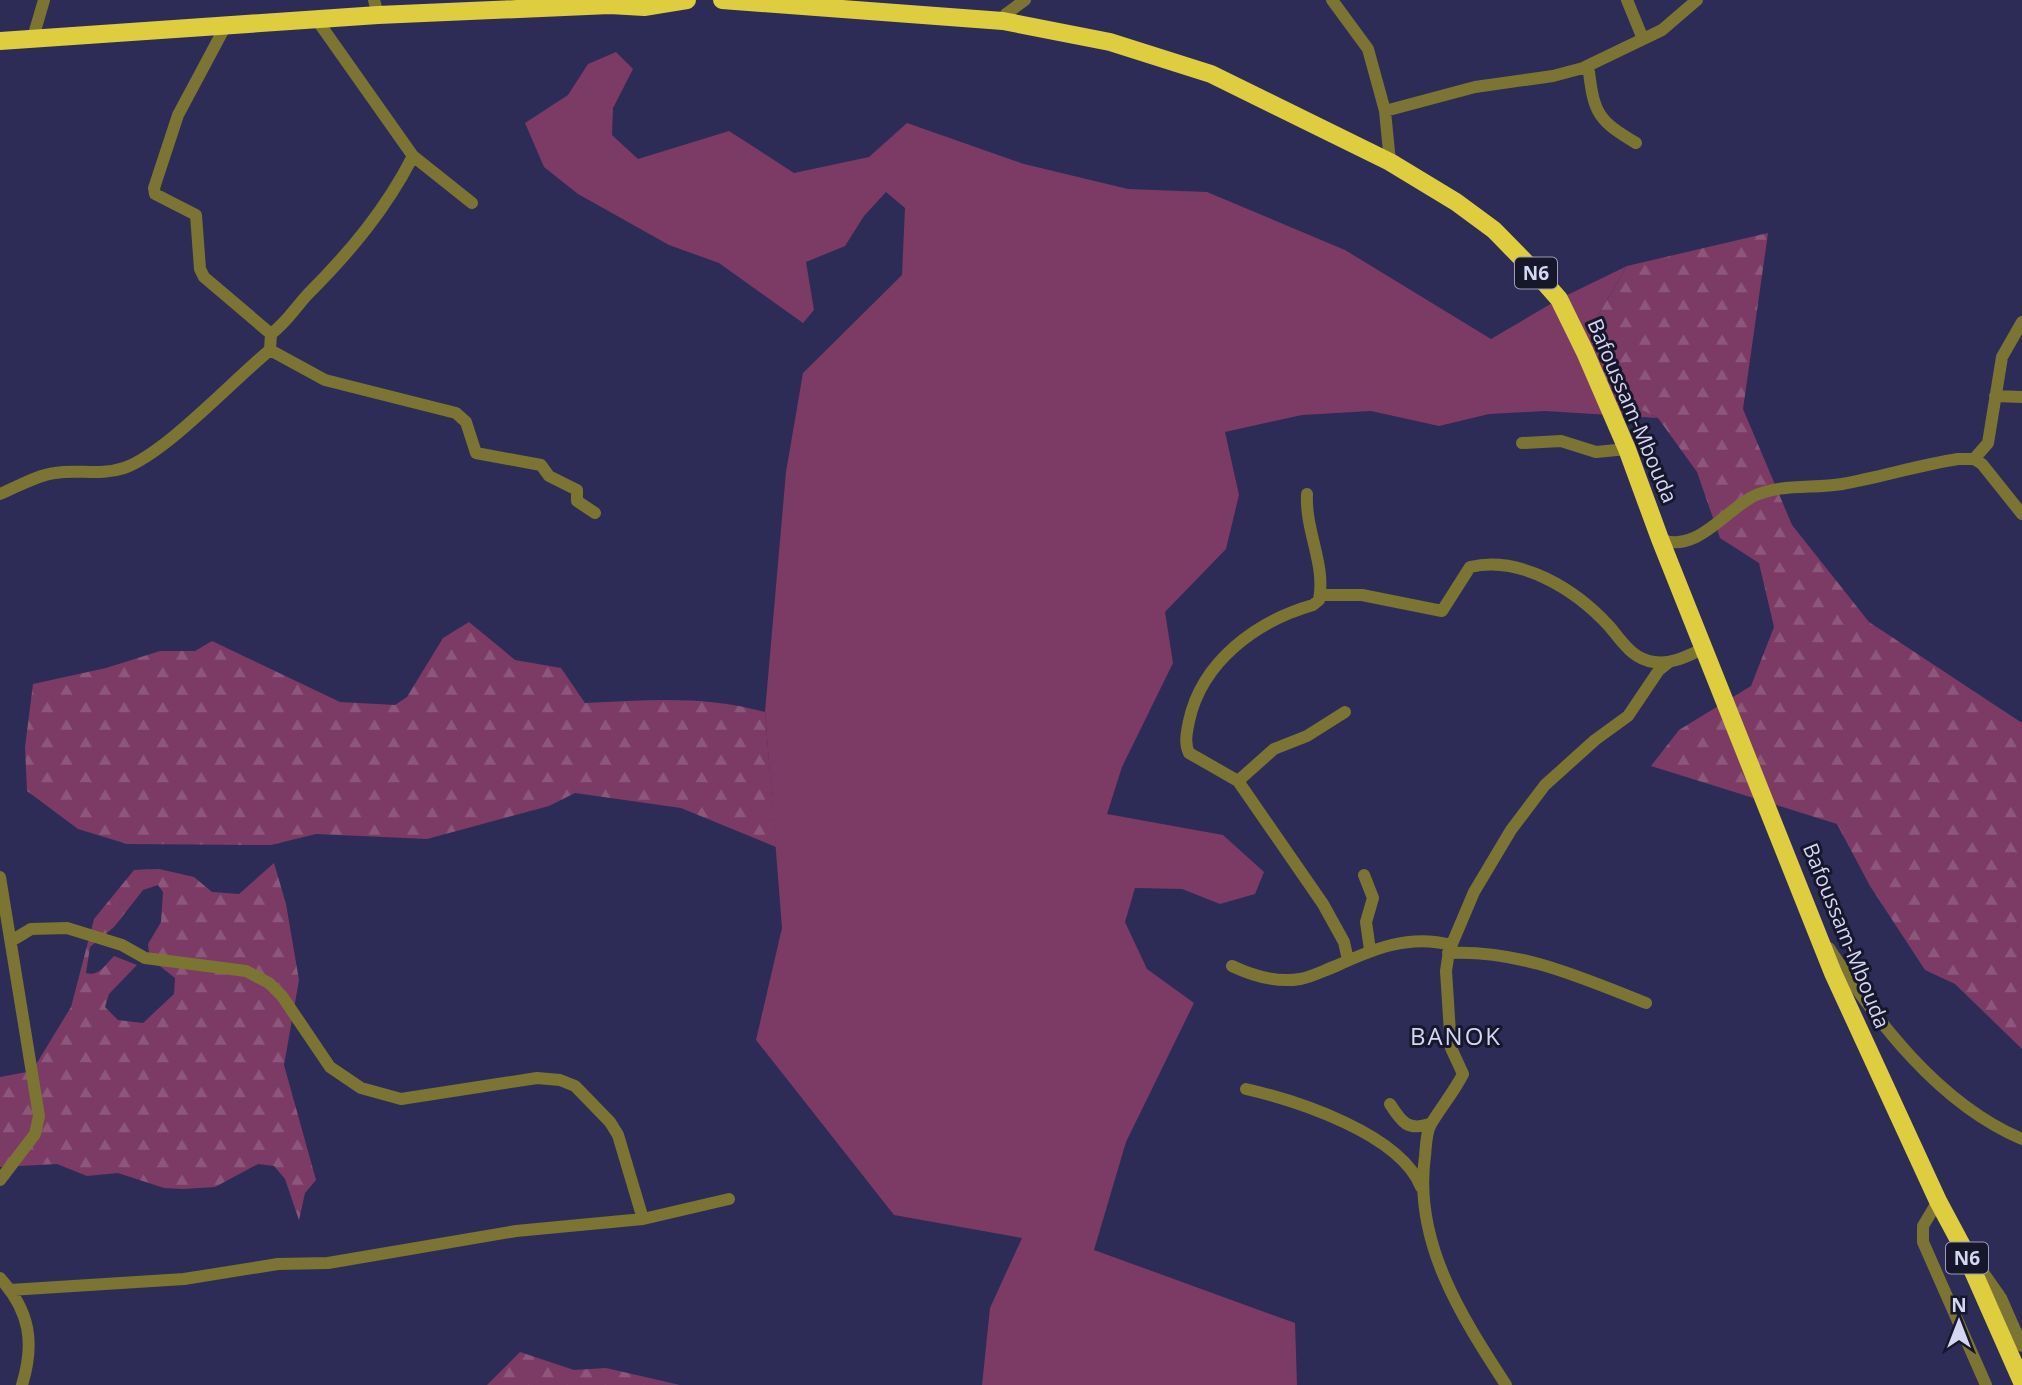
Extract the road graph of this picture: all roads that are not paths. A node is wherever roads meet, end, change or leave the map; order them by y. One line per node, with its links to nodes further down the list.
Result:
1 (44, 0): 15 (street)
2 (687, 0): 8 (highway)
3 (722, 0): 11 (highway, Bafoussam-Mbouda / N6)
4 (1025, 0): 11 (street)
5 (1332, 0): 17 (street)
6 (1627, 0): 13 (street)
7 (1697, 0): 13 (street)
8 (611, 2): 9 (highway)
9 (376, 7): 10 (highway)
10 (317, 20): 12 (highway); 19 (street)
11 (1003, 21): 20 (highway, Bafoussam-Mbouda / N6)
12 (225, 27): 15 (highway); 23 (street)
13 (1643, 39): 16 (street)
14 (0, 41): 15 (highway)
15 (32, 41)
16 (1583, 68): 17 (street); 18 (street)
17 (1385, 111): 20 (street)
18 (1636, 144)
19 (413, 156): 21 (street); 23 (street)
20 (1390, 162): 28 (highway, Bafoussam-Mbouda / N6)
21 (472, 202)
22 (2022, 322): 25 (street)
23 (271, 334): 24 (street)
24 (270, 350): 30 (street); 32 (street)
25 (1995, 396): 26 (street); 29 (street)
26 (2022, 397)
27 (1522, 443): 28 (street)
28 (1627, 449): 34 (highway, Bafoussam-Mbouda / N6)
29 (1974, 459): 33 (street); 34 (street)
30 (0, 494)
31 (1307, 494): 35 (street)
32 (596, 513)
33 (2022, 514)
34 (1660, 539): 36 (highway, Bafoussam-Mbouda / N6)
35 (1320, 595): 37 (street); 39 (street)
36 (1705, 648): 37 (street); 42 (highway, Bafoussam-Mbouda / N6)
37 (1670, 662): 44 (street)
38 (1345, 712): 39 (street)
39 (1238, 781): 46 (street)
40 (1364, 875): 45 (street)
41 (0, 877): 43 (street)
42 (1818, 930): 52 (street); 56 (highway, Bafoussam-Mbouda / N6)
43 (11, 941): 53 (street); 57 (street)
44 (1449, 949): 45 (street); 48 (street); 51 (street)
45 (1370, 950): 46 (street)
46 (1348, 960): 47 (street)
47 (1232, 966)
48 (1646, 1003)
49 (1246, 1089): 54 (street)
50 (1390, 1104): 51 (street)
51 (1430, 1124): 54 (street)
52 (2022, 1139)
53 (0, 1180)
54 (1424, 1194): 64 (street)
55 (729, 1199): 57 (street)
56 (1938, 1201): 58 (highway, Bafoussam-Mbouda / N6); 65 (street)
57 (643, 1219): 60 (street)
58 (1961, 1244): 61 (street); 62 (highway, Bafoussam-Mbouda / N6)
59 (0, 1278): 60 (street)
60 (10, 1290): 63 (street)
61 (2022, 1346)
62 (2022, 1382)
63 (22, 1385)
64 (1506, 1385)
65 (1986, 1385)

